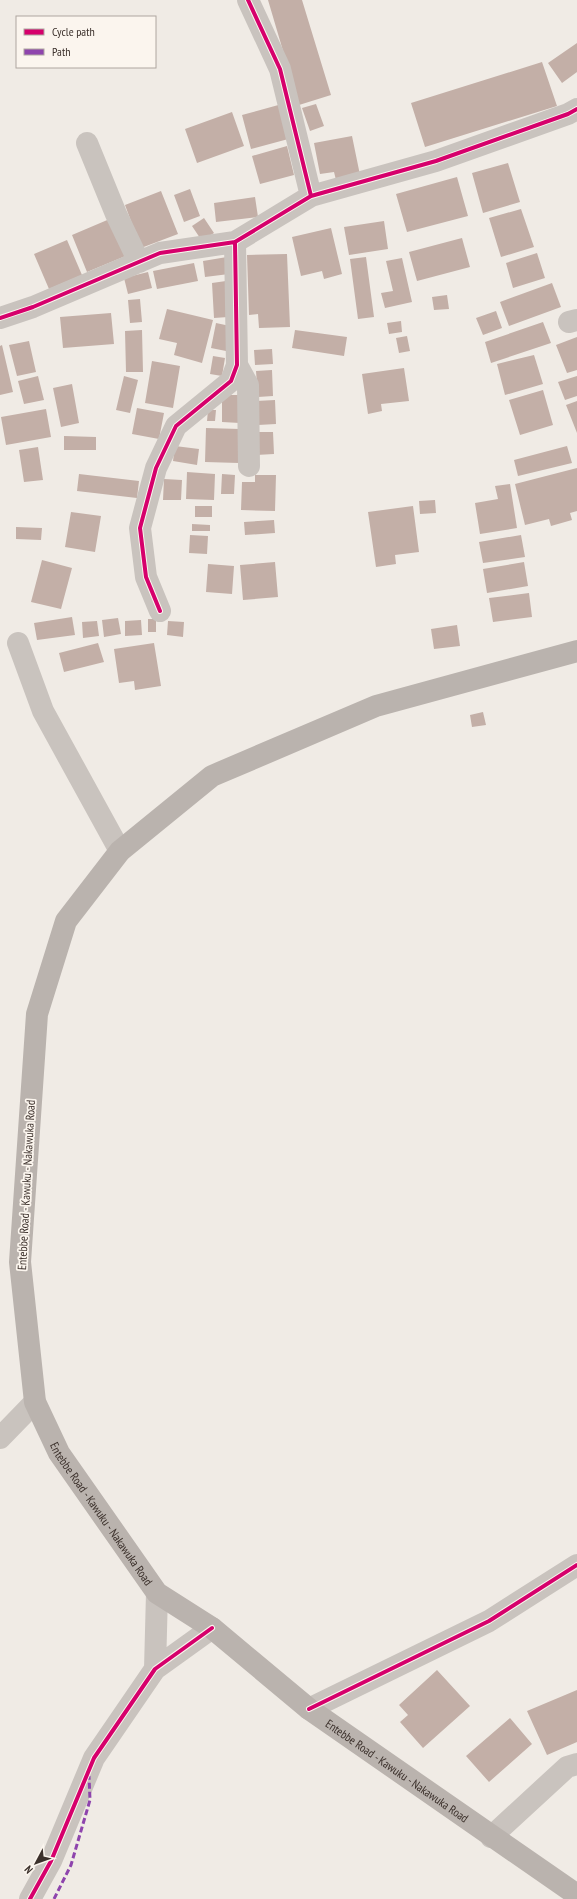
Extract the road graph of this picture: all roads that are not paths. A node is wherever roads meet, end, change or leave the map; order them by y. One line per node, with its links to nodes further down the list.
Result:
1 (248, 0): 4 (street)
2 (577, 109): 4 (street)
3 (87, 143): 6 (street)
4 (311, 196): 5 (street)
5 (235, 242): 6 (street); 8 (street)
6 (139, 262): 7 (street)
7 (0, 318)
8 (237, 365): 9 (street); 10 (street)
9 (248, 466)
10 (160, 611)
11 (18, 643): 13 (street)
12 (577, 651): 13 (main road, Entebbe Road - Kawuku - Nakawuka Road)
13 (120, 851): 14 (main road, Entebbe Road - Kawuku - Nakawuka Road)
14 (35, 1402): 15 (street); 17 (main road, Entebbe Road - Kawuku - Nakawuka Road)
15 (0, 1438)
16 (577, 1565): 20 (street)
17 (157, 1593): 18 (main road, Entebbe Road - Kawuku - Nakawuka Road); 19 (street)
18 (212, 1628): 19 (street); 20 (main road, Entebbe Road - Kawuku - Nakawuka Road)
19 (155, 1669): 24 (street)
20 (309, 1709): 22 (main road, Entebbe Road - Kawuku - Nakawuka Road)
21 (577, 1764): 22 (street)
22 (491, 1836): 23 (main road, Entebbe Road - Kawuku - Nakawuka Road)
23 (577, 1894)
24 (30, 1899)

